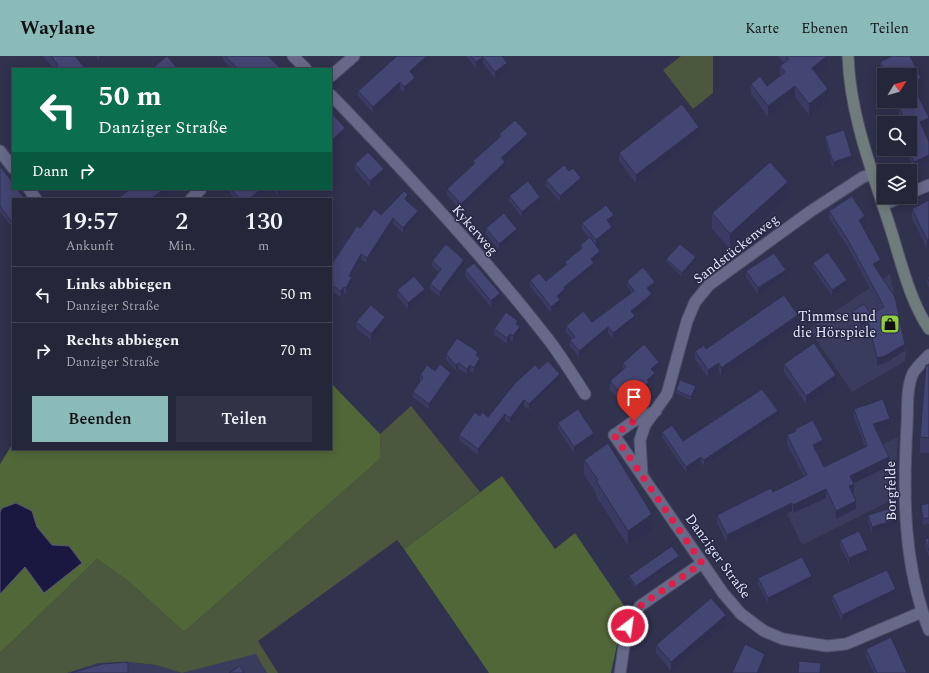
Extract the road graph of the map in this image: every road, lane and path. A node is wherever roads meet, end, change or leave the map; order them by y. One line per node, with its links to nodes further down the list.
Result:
1 (293, 56): 4 (street)
2 (354, 56): 5 (street)
3 (848, 56): 9 (main road)
4 (305, 68)
5 (332, 75)
6 (332, 95): 17 (street, Kykerweg)
7 (0, 151): 8 (street)
8 (12, 167)
9 (873, 174): 14 (main road); 18 (street, Sandstückenweg)
10 (929, 185): 12 (street)
11 (200, 190): 13 (street)
12 (917, 190)
13 (192, 198)
14 (883, 205): 15 (main road)
15 (929, 329)
16 (929, 355): 21 (street, Borgfelde)
17 (585, 394)
18 (656, 411): 19 (street, Sandstückenweg); 19 (street, Danziger Straße)
19 (642, 476): 20 (street, Danziger Straße)
20 (702, 563): 21 (street, Danziger Straße); 23 (street)
21 (922, 612): 22 (street, Borgfelde)
22 (929, 630)
23 (620, 673)

